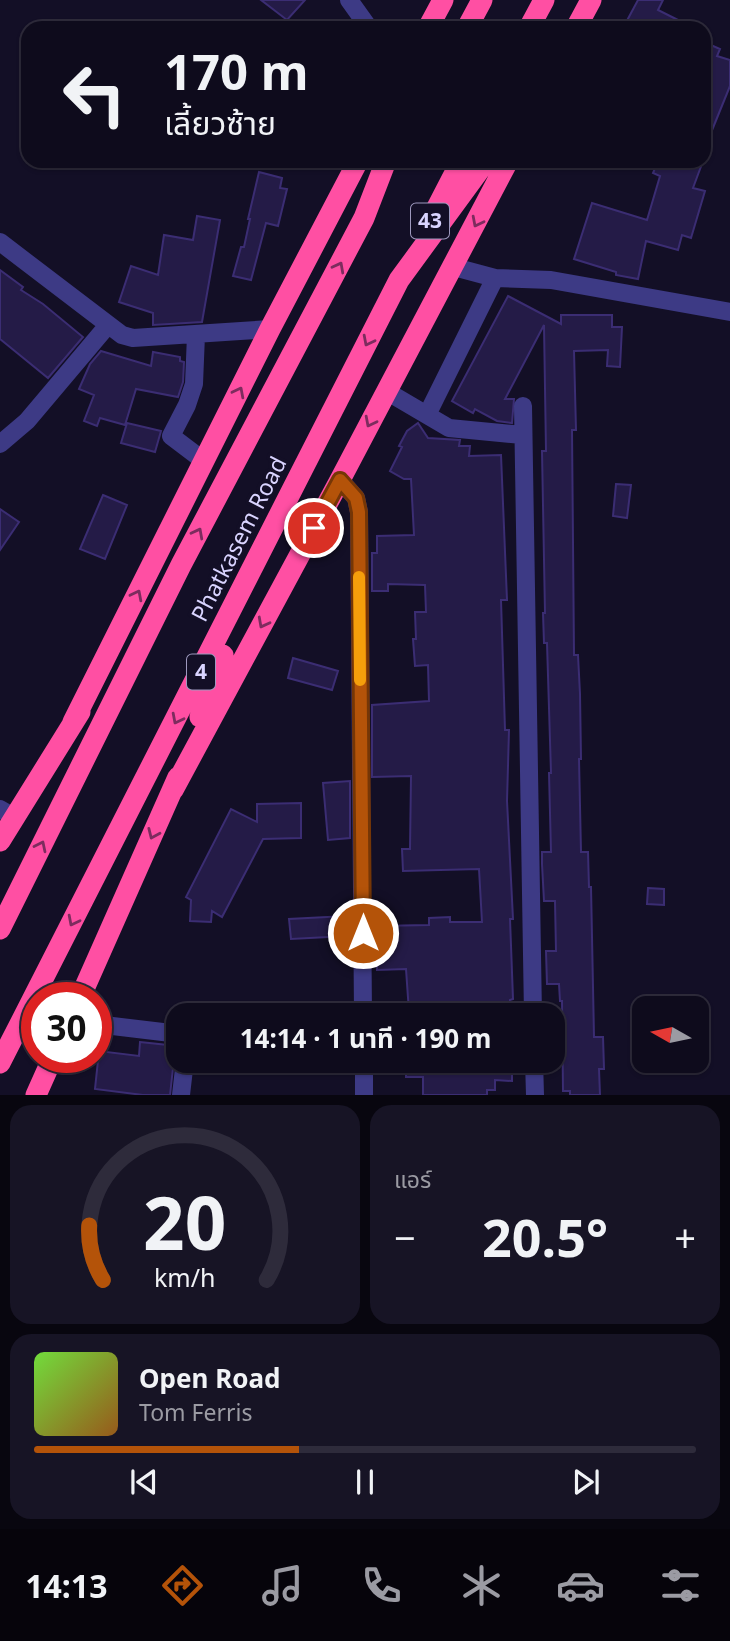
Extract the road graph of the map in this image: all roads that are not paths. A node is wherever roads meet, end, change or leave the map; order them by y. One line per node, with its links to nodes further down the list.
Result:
1 (349, 0): 6 (street)
2 (445, 0): 7 (highway); 8 (highway)
3 (482, 0): 9 (highway)
4 (544, 0): 10 (highway)
5 (591, 0): 11 (highway)
6 (364, 21)
7 (432, 21)
8 (438, 21)
9 (471, 21)
10 (533, 21)
11 (580, 21)
12 (354, 168): 25 (highway)
13 (383, 168): 18 (highway, Phatkasem Road)
14 (391, 168): 18 (highway, 43)
15 (457, 168): 22 (highway, 43)
16 (481, 168): 22 (highway, Phatkasem Road / 4)
17 (504, 168): 20 (highway, one-way to 20)
18 (365, 218): 34 (highway, Phatkasem Road, one-way to 18)
19 (0, 242): 24 (street)
20 (454, 267): 21 (street); 27 (highway)
21 (495, 278): 23 (street); 29 (street)
22 (399, 280): 35 (highway, Phatkasem Road / 4, one-way to 35)
23 (730, 312)
24 (108, 325): 26 (street); 31 (street)
25 (270, 329): 26 (street); 32 (highway, one-way to 25)
26 (196, 335): 32 (street)
27 (386, 391): 29 (street); 33 (highway, one-way to 33)
28 (523, 406): 30 (street)
29 (427, 415): 30 (street)
30 (522, 435): 43 (street)
31 (0, 444)
32 (204, 461): 36 (highway, one-way to 32)
33 (340, 480): 37 (highway, one-way to 37); 42 (street)
34 (181, 565): 36 (highway); 40 (highway, Phatkasem Road, one-way to 34)
35 (256, 565): 37 (highway); 46 (highway, Phatkasem Road / 4, one-way to 46)
36 (73, 722): 38 (highway)
37 (173, 790): 41 (highway, one-way to 41)
38 (7, 813): 39 (highway)
39 (0, 841)
40 (0, 929)
41 (87, 982)
42 (363, 1003)
43 (533, 1003)
44 (112, 1026): 45 (street)
45 (166, 1033)
46 (0, 1063)
47 (46, 1073): 51 (highway)
48 (184, 1073): 52 (street)
49 (364, 1073): 53 (street)
50 (534, 1073): 54 (street)
51 (36, 1095)
52 (181, 1095)
53 (364, 1095)
54 (535, 1095)

